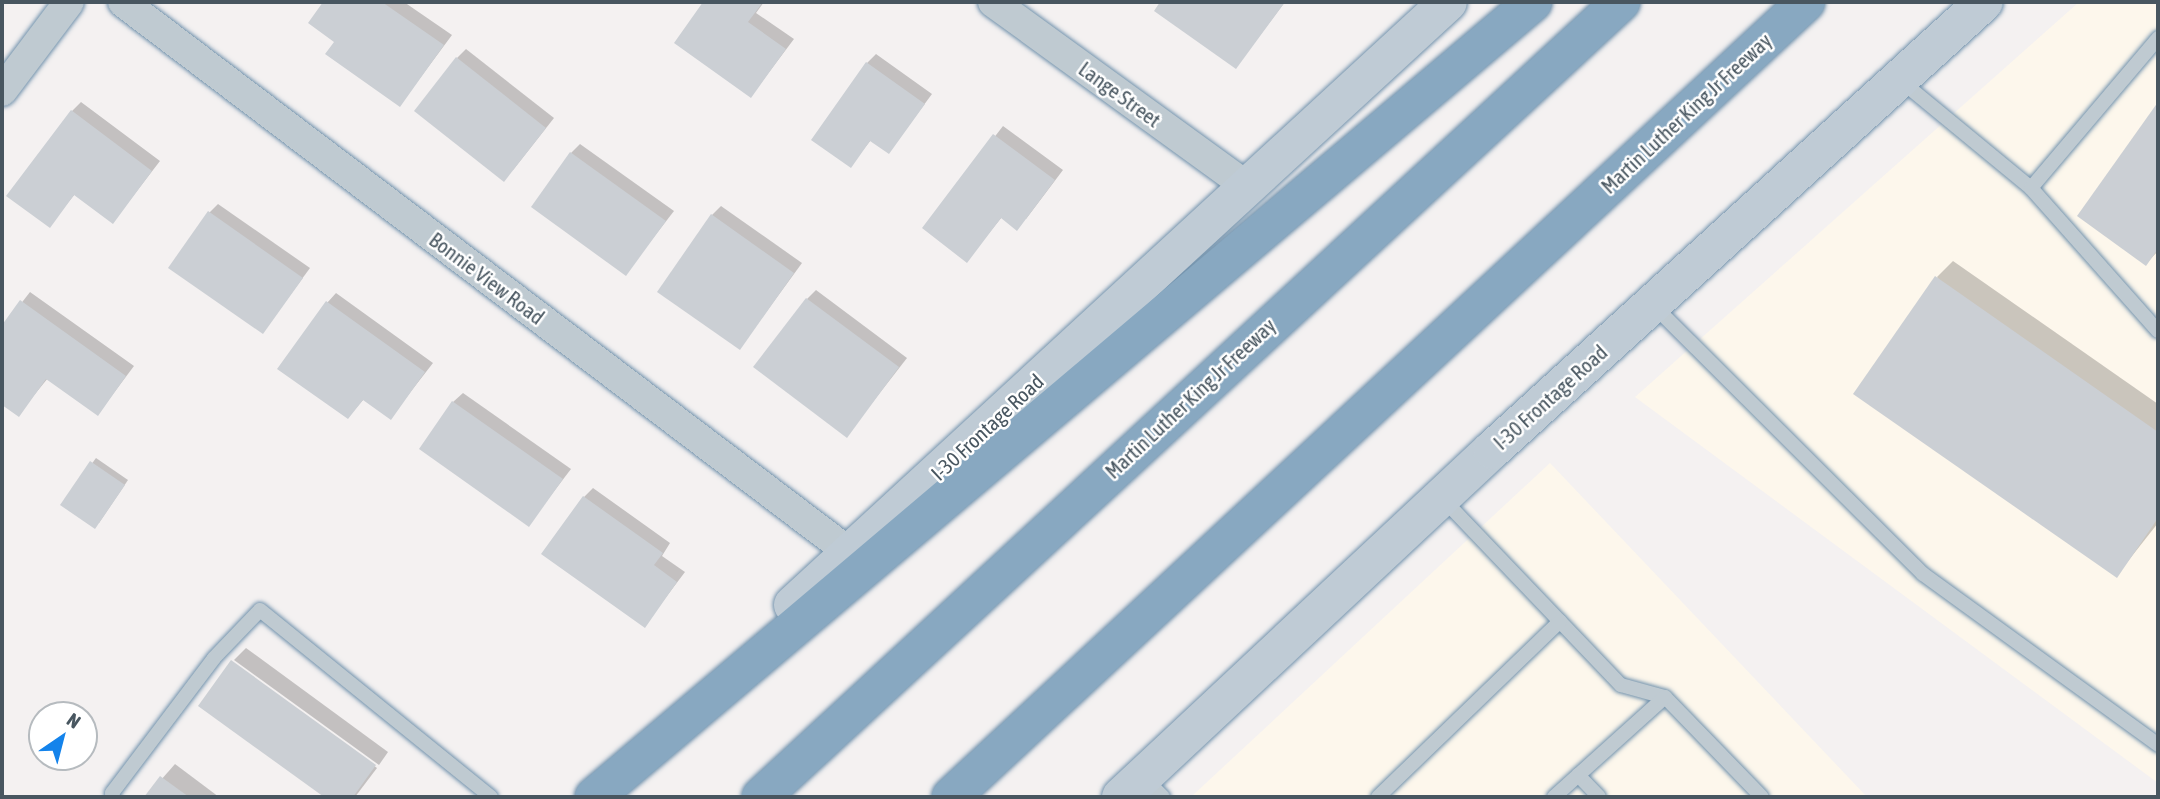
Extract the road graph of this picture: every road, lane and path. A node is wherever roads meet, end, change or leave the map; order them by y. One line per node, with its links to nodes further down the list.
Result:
1 (69, 2): 11 (street)
2 (123, 2): 17 (street, Bonnie View Road)
3 (993, 2): 12 (street, Lange Street)
4 (1448, 2): 12 (main road, I-30 Frontage Road)
5 (1533, 2): 25 (highway)
6 (1620, 2): 26 (highway, Martin Luther King Jr Freeway)
7 (1806, 2): 27 (highway, Martin Luther King Jr Freeway)
8 (1984, 2): 10 (main road, I-30 Frontage Road)
9 (2158, 37): 13 (lane)
10 (1899, 80): 13 (lane); 14 (main road, I-30 Frontage Road)
11 (2, 90)
12 (1246, 186): 17 (main road, I-30 Frontage Road)
13 (2031, 188): 15 (lane)
14 (1652, 304): 16 (main road, I-30 Frontage Road); 20 (lane)
15 (2158, 331)
16 (1441, 497): 18 (lane); 22 (main road, I-30 Frontage Road)
17 (850, 553): 25 (main road, I-30 Frontage Road)
18 (1560, 621): 19 (lane); 28 (lane)
19 (1665, 697): 21 (lane); 31 (lane)
20 (2158, 745)
21 (1578, 775): 29 (lane); 30 (lane)
22 (1142, 790)
23 (113, 797): 24 (lane)
24 (491, 797)
25 (591, 797)
26 (761, 797)
27 (951, 797)
28 (1378, 797)
29 (1554, 797)
30 (1599, 797)
31 (1762, 797)

